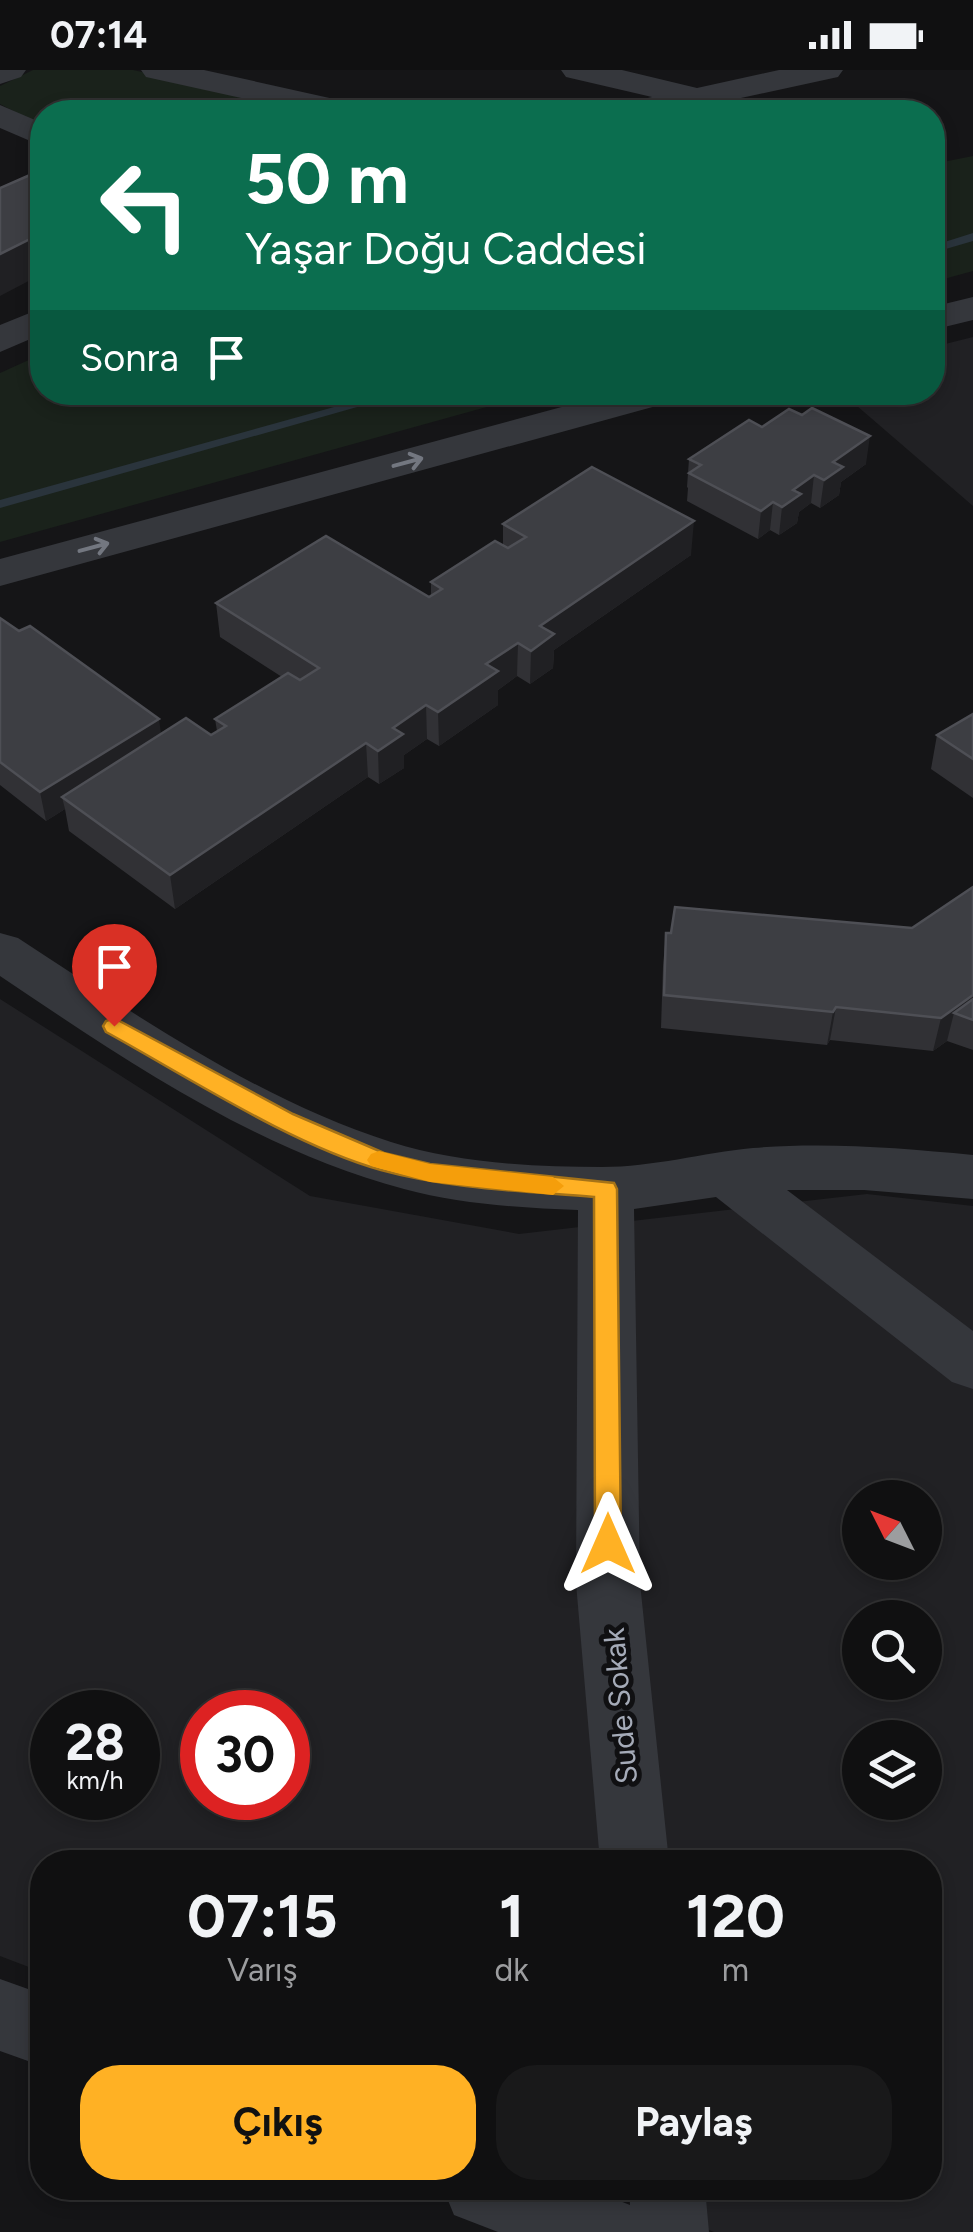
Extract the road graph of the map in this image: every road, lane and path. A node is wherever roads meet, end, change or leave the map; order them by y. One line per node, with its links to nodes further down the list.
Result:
1 (9, 70): 5 (street)
2 (158, 70): 7 (street)
3 (578, 70): 6 (street)
4 (826, 70): 6 (street)
5 (0, 74)
6 (694, 97): 8 (street)
7 (295, 100)
8 (681, 100)
9 (0, 114): 10 (street)
10 (30, 130)
11 (973, 308): 12 (street)
12 (945, 316)
13 (30, 326): 14 (street)
14 (0, 340)
15 (616, 405): 16 (street, one-way to 15)
16 (0, 573)
17 (0, 951): 20 (street)
18 (726, 1174): 19 (street); 20 (street); 21 (street)
19 (973, 1177)
20 (606, 1189): 22 (street, Sude Sokak)
21 (973, 1364)
22 (634, 1850)
23 (0, 2015): 24 (street)
24 (30, 2026)
25 (514, 2200): 27 (street)
26 (667, 2200): 28 (street)
27 (604, 2232)
28 (671, 2232)

